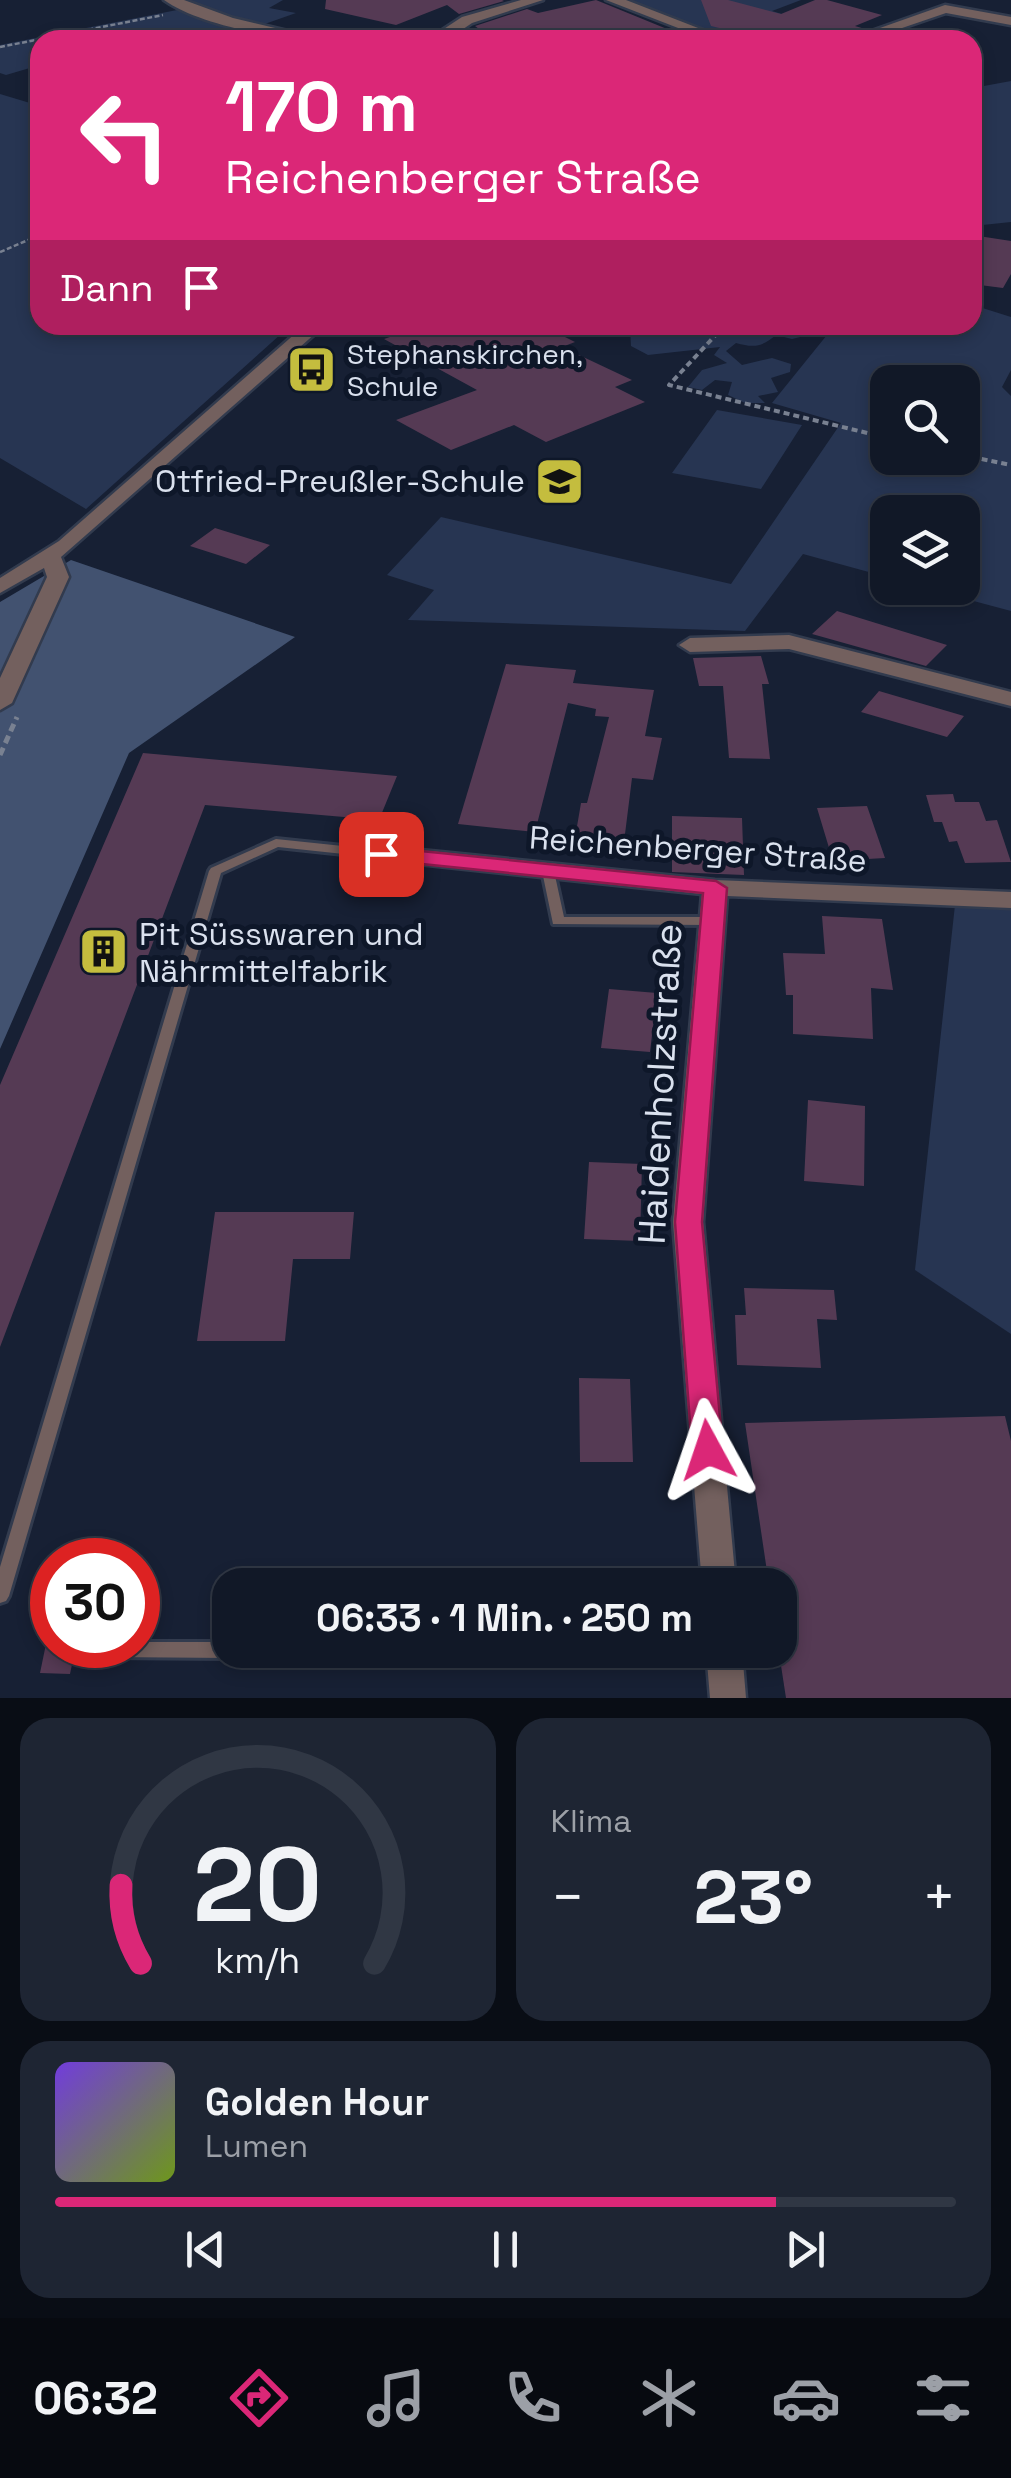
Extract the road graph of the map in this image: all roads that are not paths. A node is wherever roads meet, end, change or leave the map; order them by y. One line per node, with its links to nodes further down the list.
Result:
1 (170, 0): 6 (street)
2 (536, 0): 7 (street)
3 (614, 0): 8 (street)
4 (950, 4): 5 (street); 9 (street)
5 (1011, 21)
6 (276, 30)
7 (456, 30)
8 (695, 30)
9 (880, 30)
10 (305, 335): 11 (street)
11 (52, 558): 12 (street); 15 (street)
12 (0, 587)
13 (690, 646): 14 (street)
14 (1011, 698)
15 (0, 703)
16 (381, 854): 17 (street, Reichenberger Straße); 22 (lane)
17 (548, 871): 18 (street, Reichenberger Straße); 20 (lane)
18 (716, 888): 19 (street, Reichenberger Straße); 20 (street, Haidenholzstraße)
19 (1011, 900)
20 (710, 921): 21 (street, Haidenholzstraße)
21 (718, 1568)
22 (0, 1596)
23 (160, 1649): 24 (lane)
24 (212, 1650)
25 (725, 1668): 26 (street)
26 (728, 1698)

